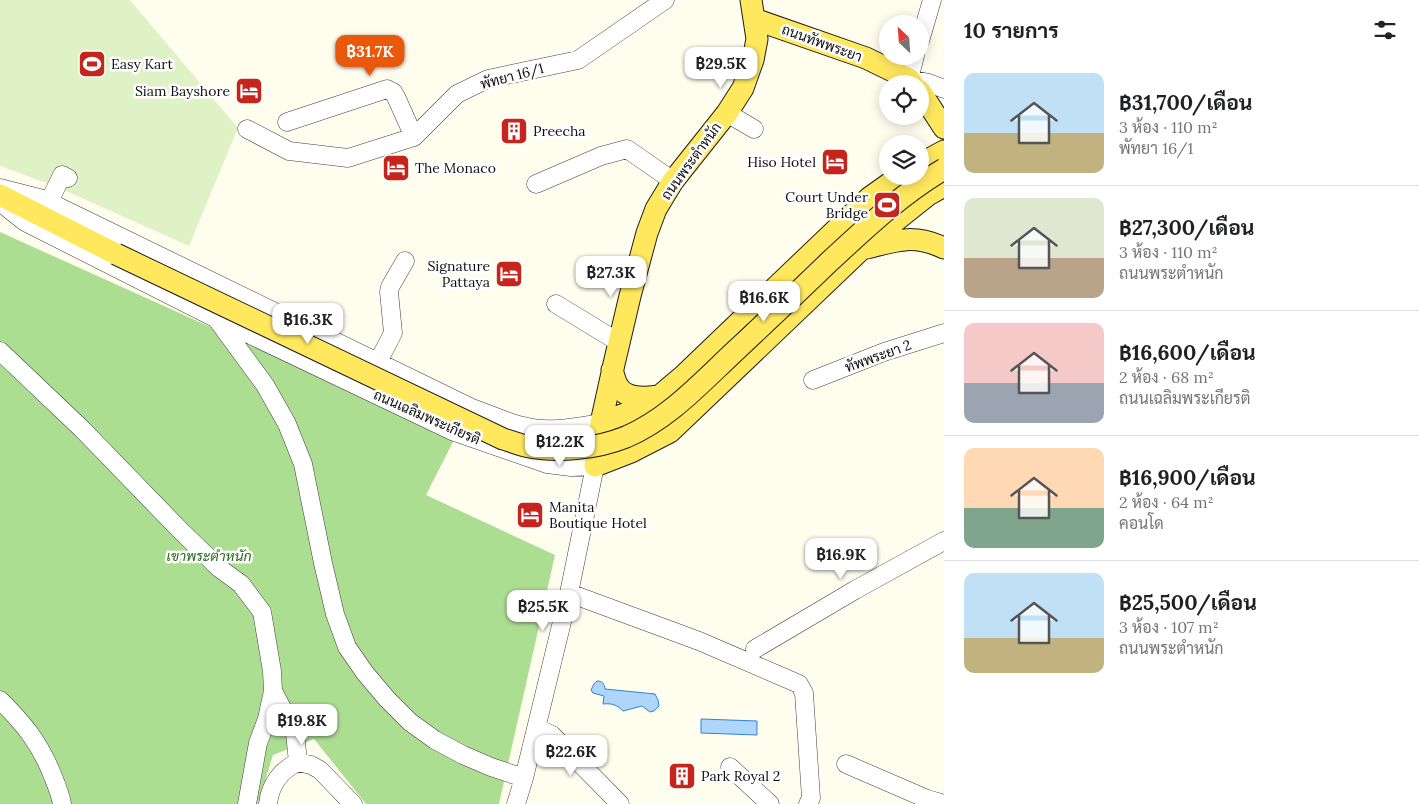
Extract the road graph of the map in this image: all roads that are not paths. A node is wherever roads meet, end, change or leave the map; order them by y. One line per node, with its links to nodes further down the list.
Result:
1 (665, 0): 14 (street, พัทยา 16/1)
2 (932, 0): 4 (street)
3 (753, 10): 5 (main road, ถนนทัพพระยา); 9 (main road, ถนนพระตำหนัก)
4 (928, 15)
5 (896, 75)
6 (929, 83): 7 (street)
7 (944, 89)
8 (929, 106): 11 (main road)
9 (727, 113): 12 (street); 18 (main road, ถนนพระตำหนัก)
10 (287, 122): 14 (street)
11 (944, 128)
12 (754, 129)
13 (247, 130): 14 (street, พัทยา 16/1)
14 (414, 137)
15 (943, 159): 16 (main road); 23 (main road, bridge)
16 (929, 162)
17 (68, 178): 25 (street)
18 (673, 181): 19 (street); 33 (main road, ถนนพระตำหนัก)
19 (536, 184)
20 (887, 185): 26 (main road, ถนนเฉลิมพระเกียรติ)
21 (944, 186): 27 (main road, ถนนเฉลิมพระเกียรติ)
22 (0, 188): 25 (street, ถนนเฉลิมพระเกียรติ)
23 (0, 194)
24 (0, 202): 31 (street, ถนนเฉลิมพระเกียรติ)
25 (49, 202): 35 (street, ถนนเฉลิมพระเกียรติ)
26 (846, 219): 27 (main road); 37 (main road, ถนนเฉลิมพระเกียรติ)
27 (866, 245): 28 (main road); 40 (main road, ถนนเฉลิมพระเกียรติ)
28 (944, 248)
29 (405, 261): 35 (street)
30 (556, 304): 33 (street)
31 (217, 319): 43 (street, ถนนเฉลิมพระเกียรติ); 54 (street)
32 (944, 333): 38 (street, ทัพพระยา 2)
33 (620, 343): 36 (main road, ถนนพระตำหนัก)
34 (0, 351): 48 (street)
35 (378, 362): 41 (street, ถนนเฉลิมพระเกียรติ)
36 (612, 370): 39 (main road); 42 (main road, ถนนพระตำหนัก)
37 (684, 376): 39 (main road, ถนนเฉลิมพระเกียรติ); 40 (main road)
38 (813, 380)
39 (661, 395): 42 (main road, ถนนเฉลิมพระเกียรติ)
40 (703, 401): 44 (main road, ถนนเฉลิมพระเกียรติ)
41 (472, 408): 42 (street, ถนนเฉลิมพระเกียรติ); 43 (street)
42 (601, 423): 44 (main road, ถนนพระตำหนัก)
43 (462, 435): 44 (street, ถนนเฉลิมพระเกียรติ)
44 (594, 466): 46 (street, ถนนพระตำหนัก)
45 (944, 541): 47 (street)
46 (569, 593): 50 (street, ถนนพระตำหนัก); 62 (street)
47 (755, 649)
48 (273, 691): 51 (street); 56 (street)
49 (0, 700): 55 (street)
50 (537, 728): 54 (street, ถนนพระตำหนัก); 60 (street)
51 (298, 762): 57 (street); 58 (street)
52 (846, 764): 63 (street)
53 (730, 767): 61 (street)
54 (524, 778): 59 (street, ถนนพระตำหนัก)
55 (62, 804)
56 (247, 804)
57 (268, 804)
58 (353, 804)
59 (516, 804)
60 (620, 804)
61 (770, 804)
62 (808, 804)
63 (944, 804)

